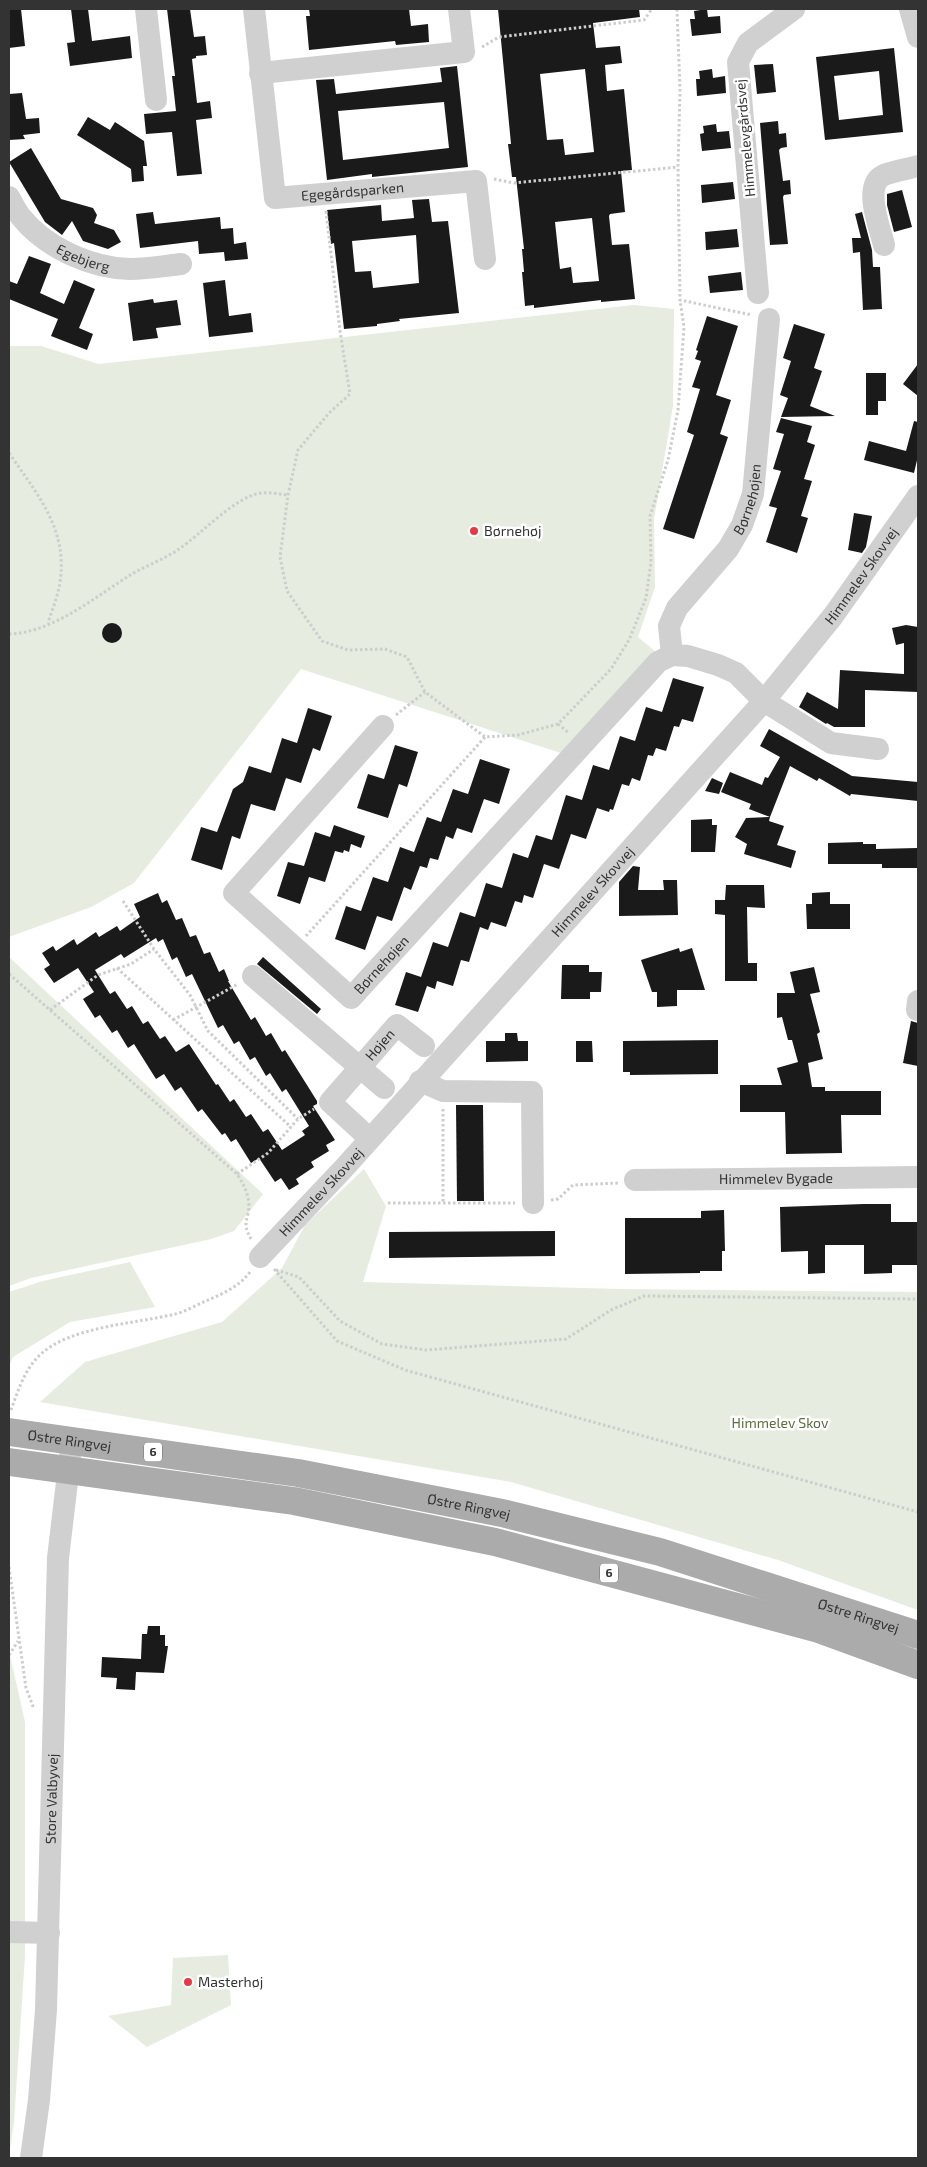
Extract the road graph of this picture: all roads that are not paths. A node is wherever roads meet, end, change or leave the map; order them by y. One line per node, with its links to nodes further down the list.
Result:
1 (146, 9): 8 (street)
2 (254, 9): 7 (street, Egegårdsparken)
3 (459, 9): 7 (street)
4 (794, 9): 14 (street, Himmelevgårdsvej)
5 (910, 9): 6 (street)
6 (918, 37)
7 (260, 74): 12 (street, Egegårdsparken)
8 (156, 100)
9 (918, 166): 11 (street)
10 (9, 197): 13 (street, Egebjerg)
11 (884, 245)
12 (485, 259)
13 (181, 264)
14 (758, 293)
15 (769, 319): 17 (street, Børnehøjen)
16 (918, 496): 18 (street, Himmelev Skovvej)
17 (672, 655): 18 (street); 19 (street, Børnehøjen)
18 (764, 701): 20 (street); 24 (street, Himmelev Skovvej)
19 (383, 726)
20 (878, 748)
21 (253, 976): 23 (street)
22 (424, 1046): 23 (street, Højen)
23 (360, 1068): 25 (street, Højen); 26 (street, Højen)
24 (420, 1081): 26 (street, Himmelev Skovvej); 29 (street)
25 (384, 1088)
26 (369, 1138): 30 (street, Himmelev Skovvej)
27 (918, 1177): 28 (street, Himmelev Bygade)
28 (635, 1180)
29 (533, 1203)
30 (268, 1264)
31 (10, 1421): 32 (main road, Østre Ringvej / 6)
32 (72, 1440): 34 (street, Store Valbyvej); 35 (main road, Østre Ringvej / 6)
33 (9, 1462): 34 (main road, Østre Ringvej / 6)
34 (68, 1470): 36 (main road, Østre Ringvej / 6); 38 (street, Store Valbyvej)
35 (918, 1635)
36 (918, 1665)
37 (9, 1932): 38 (street)
38 (49, 1933): 39 (street, Store Valbyvej)
39 (31, 2158)

